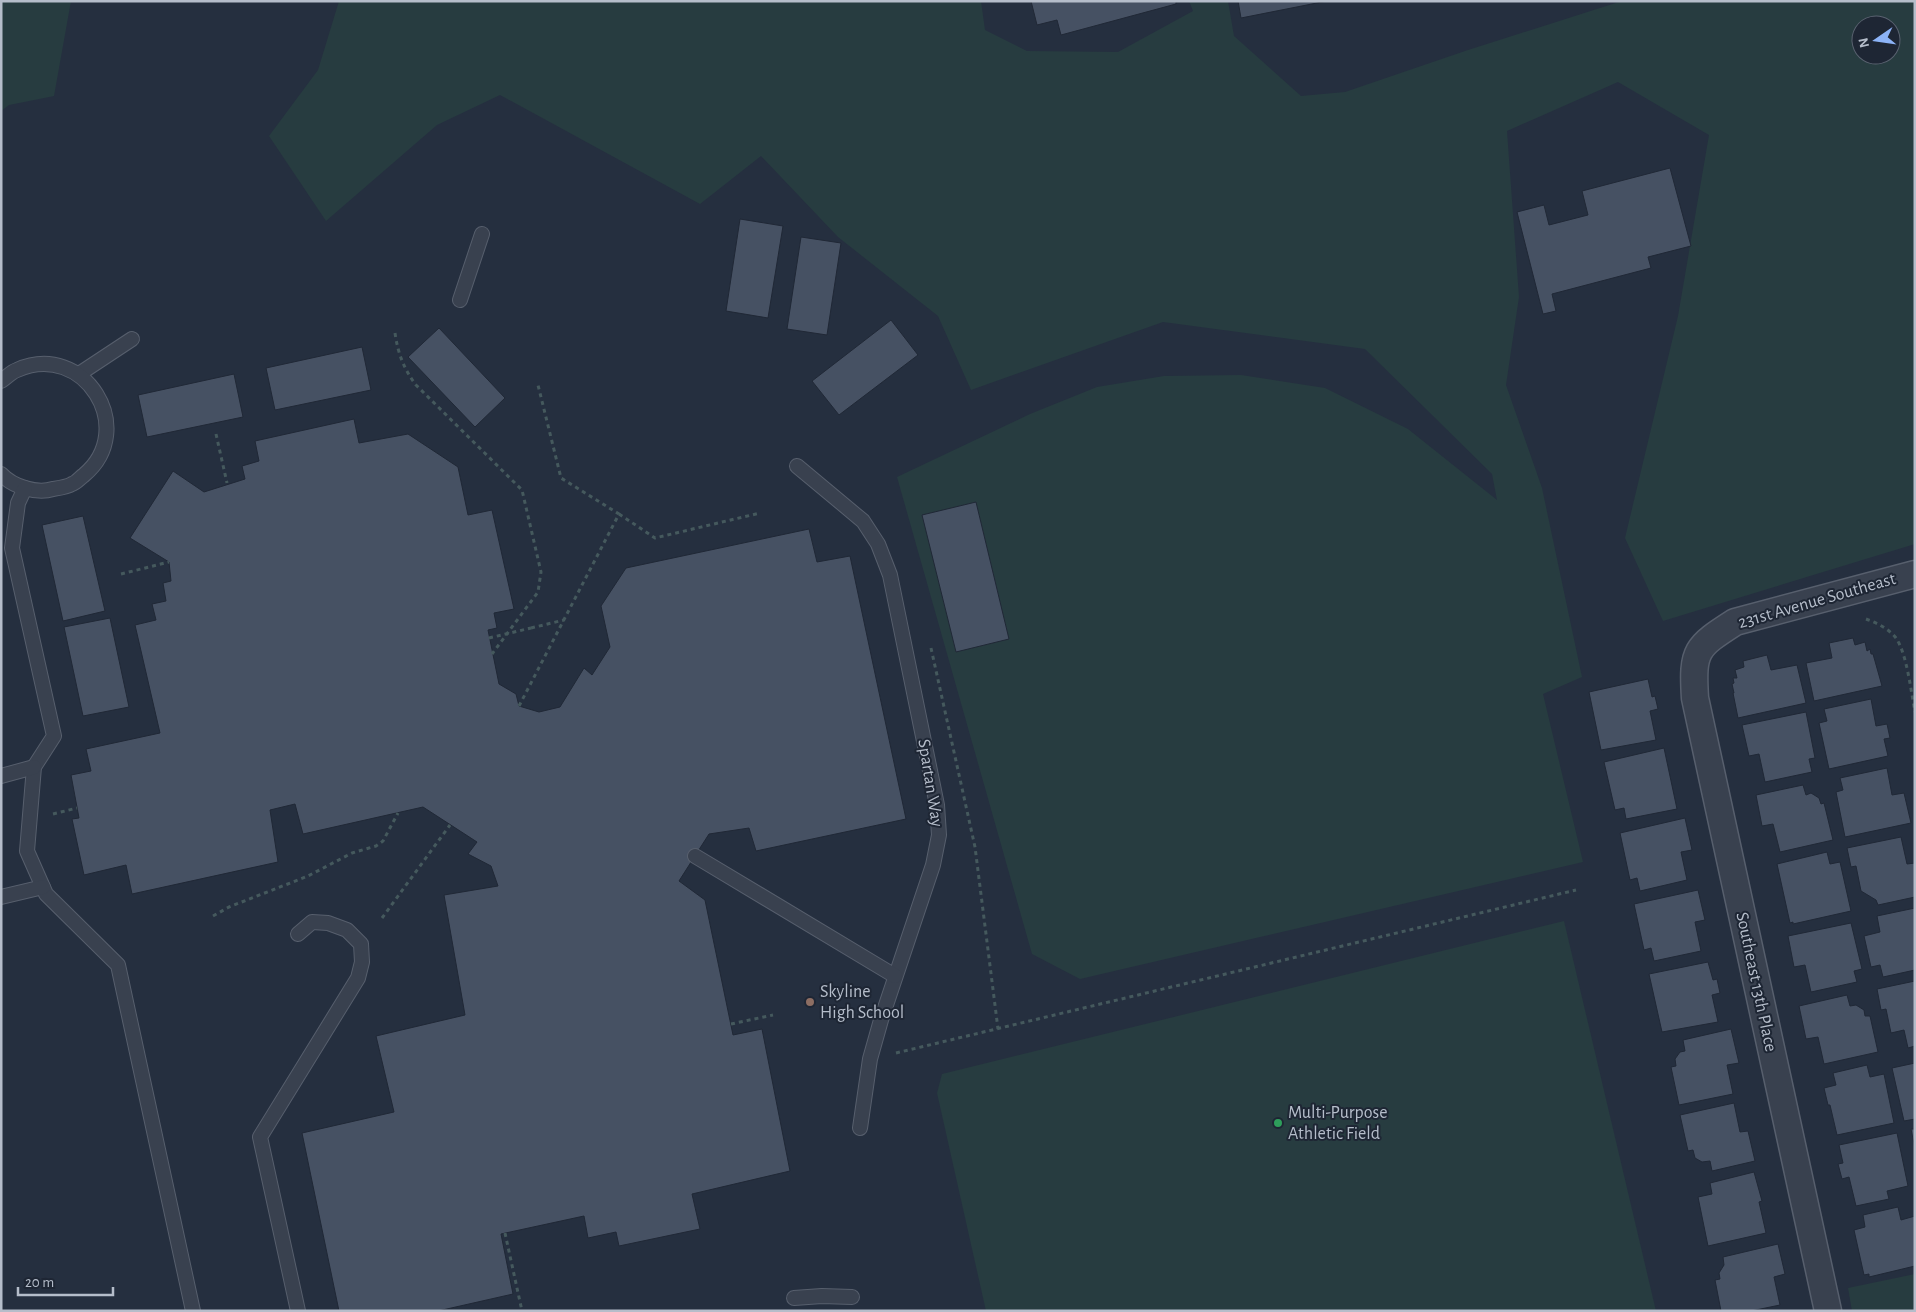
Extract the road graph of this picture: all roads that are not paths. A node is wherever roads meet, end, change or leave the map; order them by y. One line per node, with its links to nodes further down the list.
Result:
1 (482, 234): 2 (lane)
2 (460, 300)
3 (132, 339): 4 (lane)
4 (79, 374): 5 (lane); 8 (lane)
5 (1, 381)
6 (797, 466): 17 (lane, Spartan Way)
7 (1, 474): 8 (lane)
8 (25, 488): 11 (lane)
9 (1915, 574): 10 (street, 231st Avenue Southeast)
10 (1698, 652): 23 (street, Southeast 13th Place)
11 (34, 767): 12 (lane); 14 (lane)
12 (1, 776)
13 (695, 856): 17 (lane)
14 (43, 887): 15 (lane); 21 (lane)
15 (1, 897)
16 (298, 934): 22 (lane)
17 (895, 976): 18 (lane, Spartan Way)
18 (860, 1128)
19 (852, 1297): 20 (lane)
20 (794, 1298)
21 (194, 1311)
22 (298, 1311)
23 (1828, 1311)

